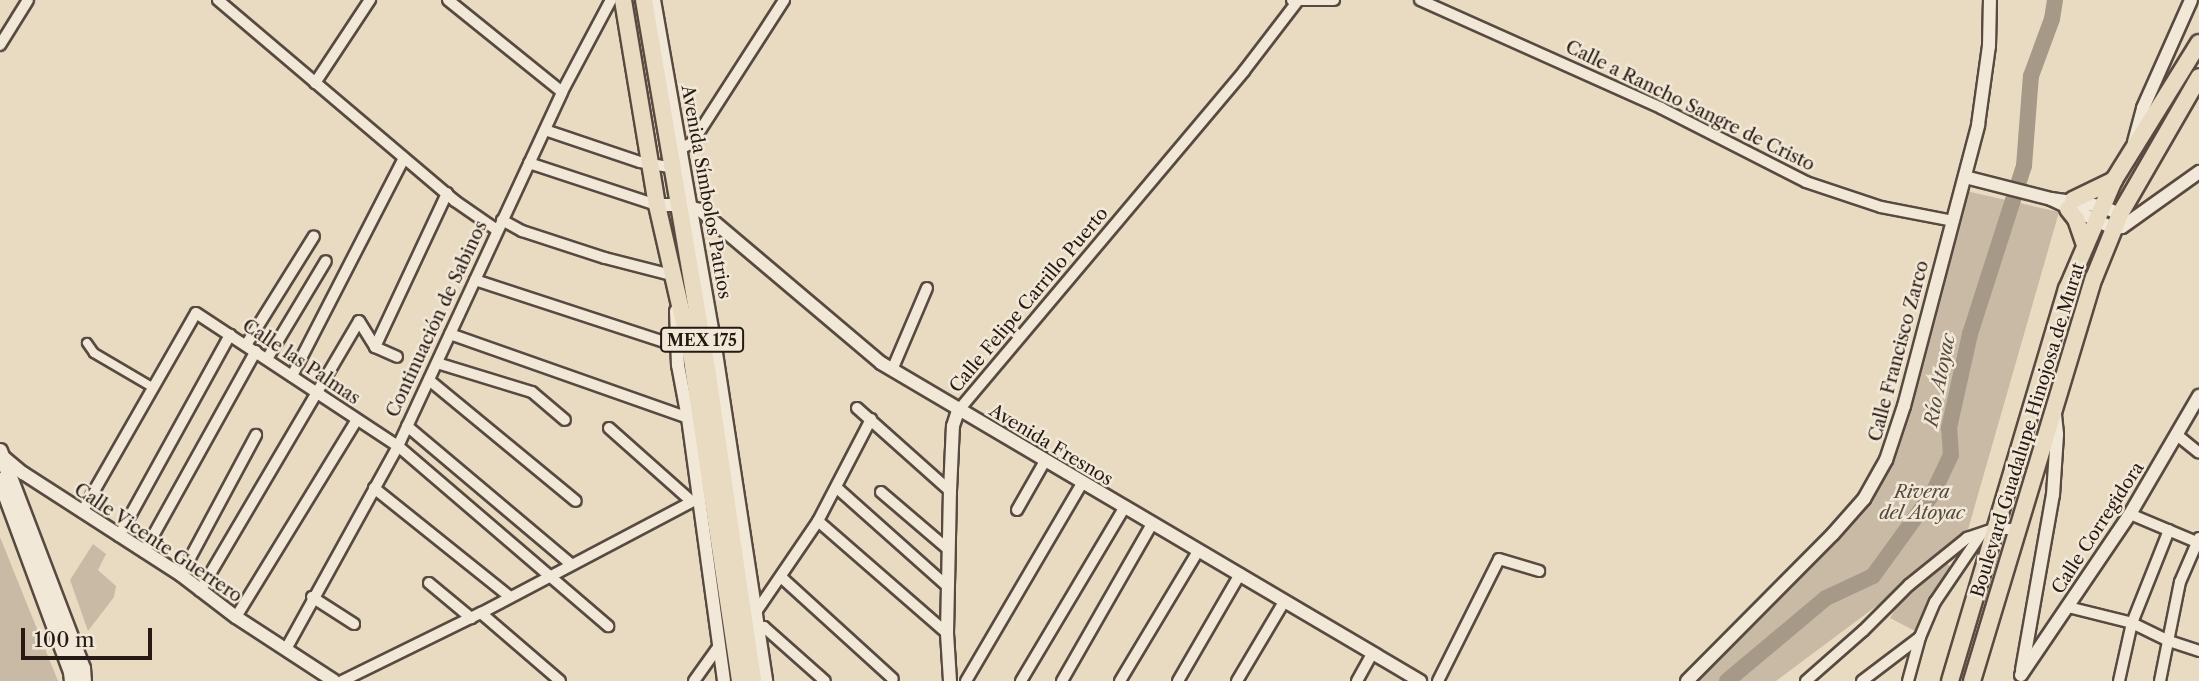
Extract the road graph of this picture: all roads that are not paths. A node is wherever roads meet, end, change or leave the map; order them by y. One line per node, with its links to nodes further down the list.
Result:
1 (28, 0): 16 (street)
2 (218, 0): 18 (street)
3 (370, 0): 18 (street)
4 (448, 0): 19 (street)
5 (611, 0): 19 (street, Continuación de Sabinos)
6 (623, 0): 25 (main road, MEX 175)
7 (644, 0): 26 (main road, Avenida Símbolos Patrios / MEX 175)
8 (654, 0): 22 (street, Avenida Símbolos Patrios)
9 (784, 0): 22 (street)
10 (1334, 0): 14 (street)
11 (1420, 0): 37 (street, Calle a Rancho Sangre de Cristo)
12 (1990, 0): 28 (street, Calle Francisco Zarco)
13 (2191, 0): 21 (street)
14 (1294, 1): 67 (street, Calle Felipe Carrillo Puerto)
15 (2199, 43): 21 (main road, Boulevard Guadalupe Hinojosa de Murat)
16 (0, 45)
17 (2199, 77): 38 (main road, Boulevard Guadalupe Hinojosa de Murat)
18 (315, 83): 23 (street)
19 (562, 92): 20 (street, Continuación de Sabinos)
20 (545, 130): 24 (street, Continuación de Sabinos); 25 (street)
21 (2133, 147): 29 (main road, Boulevard Guadalupe Hinojosa de Murat)
22 (678, 150): 35 (street, Avenida Símbolos Patrios)
23 (404, 158): 32 (street); 60 (street)
24 (529, 163): 34 (street); 39 (street, Continuación de Sabinos)
25 (651, 164): 26 (street); 34 (main road, MEX 175)
26 (673, 168): 35 (main road, Avenida Símbolos Patrios / MEX 175)
27 (2199, 172): 31 (street)
28 (1965, 177): 33 (street); 37 (street, Calle Francisco Zarco)
29 (2114, 180): 33 (main road); 36 (main road, Boulevard Guadalupe Hinojosa de Murat)
30 (2199, 182): 31 (street)
31 (2177, 186): 38 (street)
32 (447, 193): 39 (street); 52 (street)
33 (2070, 204): 36 (street); 41 (main road)
34 (657, 205): 35 (street); 43 (main road, MEX 175)
35 (684, 205): 54 (street, Avenida Símbolos Patrios); 58 (street, Avenida Fresnos); 59 (main road, Avenida Símbolos Patrios / MEX 175)
36 (2098, 213): 38 (street); 41 (main road, Boulevard Guadalupe Hinojosa de Murat)
37 (1953, 221): 154 (street, Calle Francisco Zarco)
38 (2116, 221): 65 (main road, Boulevard Guadalupe Hinojosa de Murat)
39 (500, 225): 43 (street); 44 (street, Continuación de Sabinos)
40 (314, 236): 50 (street)
41 (2085, 245): 96 (main road, Boulevard Guadalupe Hinojosa de Murat)
42 (326, 261): 56 (street)
43 (671, 275): 46 (main road, MEX 175)
44 (475, 279): 47 (street, Continuación de Sabinos); 51 (street)
45 (927, 288): 58 (street)
46 (676, 294): 51 (street); 140 (main road, MEX 175)
47 (450, 334): 57 (street, Continuación de Sabinos); 68 (street)
48 (230, 335): 50 (street, Calle las Palmas); 62 (street, Calle las Palmas); 97 (street)
49 (87, 343): 62 (street)
50 (246, 345): 53 (street, Calle las Palmas)
51 (677, 346): 68 (street)
52 (375, 347): 55 (street); 63 (street)
53 (256, 351): 56 (street, Calle las Palmas); 101 (street)
54 (716, 353): 59 (main road); 116 (street, Avenida Símbolos Patrios)
55 (397, 357)
56 (267, 359): 60 (street, Calle las Palmas)
57 (437, 363): 61 (street, Continuación de Sabinos); 70 (street)
58 (891, 370): 67 (street, Avenida Fresnos)
59 (708, 375): 141 (main road, Avenida Símbolos Patrios / MEX 175)
60 (292, 376): 63 (street, Calle las Palmas)
61 (429, 380): 72 (street, Continuación de Sabinos); 87 (street)
62 (152, 387): 90 (street)
63 (318, 394): 71 (street, Calle las Palmas); 111 (street)
64 (2199, 396): 75 (street, Calle Corregidora)
65 (2054, 406): 94 (main road, Boulevard Guadalupe Hinojosa de Murat); 131 (street)
66 (857, 408): 69 (street)
67 (958, 411): 79 (street, Avenida Fresnos); 84 (street, Calle Felipe Carrillo Puerto)
68 (688, 418): 86 (street)
69 (871, 419): 83 (street); 84 (street)
70 (565, 420)
71 (356, 421): 76 (street, Calle las Palmas); 118 (street)
72 (407, 426): 76 (street, Continuación de Sabinos); 102 (street)
73 (609, 428): 86 (street)
74 (256, 435): 104 (street)
75 (2177, 435): 78 (street); 91 (street, Calle Corregidora)
76 (398, 446): 82 (street, Continuación de Sabinos); 106 (street, Calle las Palmas)
77 (0, 453): 90 (street, Calle Vicente Guerrero); 107 (main road)
78 (2199, 453)
79 (1045, 461): 81 (street, Avenida Fresnos); 89 (street)
80 (0, 480): 107 (main road)
81 (1082, 483): 88 (street, Avenida Fresnos); 145 (street)
82 (374, 488): 112 (street); 113 (street, Continuación de Sabinos)
83 (836, 488): 92 (street); 110 (street)
84 (950, 491): 99 (street, Calle Felipe Carrillo Puerto)
85 (881, 492): 99 (street)
86 (694, 499): 102 (street); 126 (street)
87 (576, 501)
88 (1124, 508): 93 (street, Avenida Fresnos); 146 (street)
89 (1017, 510)
90 (82, 512): 97 (street, Calle Vicente Guerrero)
91 (2130, 514): 95 (street); 115 (street, Calle Corregidora)
92 (818, 521): 108 (street); 123 (street)
93 (1152, 524): 100 (street, Avenida Fresnos); 147 (street)
94 (2017, 528): 96 (street); 159 (main road, Boulevard Guadalupe Hinojosa de Murat)
95 (2169, 530): 98 (street); 119 (street)
96 (1987, 532): 124 (street); 155 (street); 158 (main road, Boulevard Guadalupe Hinojosa de Murat)
97 (119, 536): 101 (street, Calle Vicente Guerrero)
98 (2198, 541): 125 (street)
99 (949, 550): 110 (street, Calle Felipe Carrillo Puerto)
100 (1198, 551): 105 (street, Avenida Fresnos); 148 (street)
101 (144, 552): 104 (street, Calle Vicente Guerrero)
102 (570, 564): 106 (street)
103 (1539, 571): 153 (street)
104 (181, 575): 111 (street, Calle Vicente Guerrero)
105 (1240, 575): 114 (street, Avenida Fresnos); 149 (street)
106 (548, 576): 112 (street); 121 (street, Calle las Palmas)
107 (42, 577): 133 (main road); 134 (main road)
108 (781, 577): 116 (street); 132 (street)
109 (429, 583): 117 (street)
110 (948, 587): 123 (street, Calle Felipe Carrillo Puerto)
111 (200, 591): 118 (street, Calle Vicente Guerrero)
112 (509, 596): 117 (street)
113 (312, 597): 120 (street); 127 (street, Continuación de Sabinos)
114 (1284, 602): 129 (street, Avenida Fresnos); 150 (street)
115 (2068, 607): 119 (street); 131 (street, Calle Corregidora)
116 (756, 612): 122 (street, Avenida Símbolos Patrios)
117 (476, 615): 136 (street); 137 (street)
118 (236, 617): 127 (street, Calle Vicente Guerrero)
119 (2132, 623): 125 (street); 160 (street)
120 (354, 624)
121 (608, 625)
122 (758, 627): 142 (street, Avenida Símbolos Patrios); 143 (street)
123 (947, 634): 144 (street, Calle Felipe Carrillo Puerto)
124 (1920, 638): 156 (street); 157 (street)
125 (2169, 641): 128 (street); 161 (street)
126 (719, 646): 138 (street); 139 (street)
127 (286, 649): 135 (street, Calle Vicente Guerrero)
128 (2199, 651)
129 (1373, 654): 130 (street, Avenida Fresnos); 151 (street)
130 (1403, 677): 152 (street, Avenida Fresnos)
131 (2020, 678)
132 (893, 679)
133 (72, 681)
134 (84, 681)
135 (334, 681)
136 (342, 681)
137 (560, 681)
138 (694, 681)
139 (724, 681)
140 (740, 681)
141 (753, 681)
142 (766, 681)
143 (825, 681)
144 (950, 681)
145 (966, 681)
146 (1021, 681)
147 (1062, 681)
148 (1120, 681)
149 (1178, 681)
150 (1237, 681)
151 (1357, 681)
152 (1420, 681)
153 (1438, 681)
154 (1688, 681)
155 (1806, 681)
156 (1862, 681)
157 (1908, 681)
158 (1950, 681)
159 (1972, 681)
160 (2119, 681)
161 (2160, 681)

